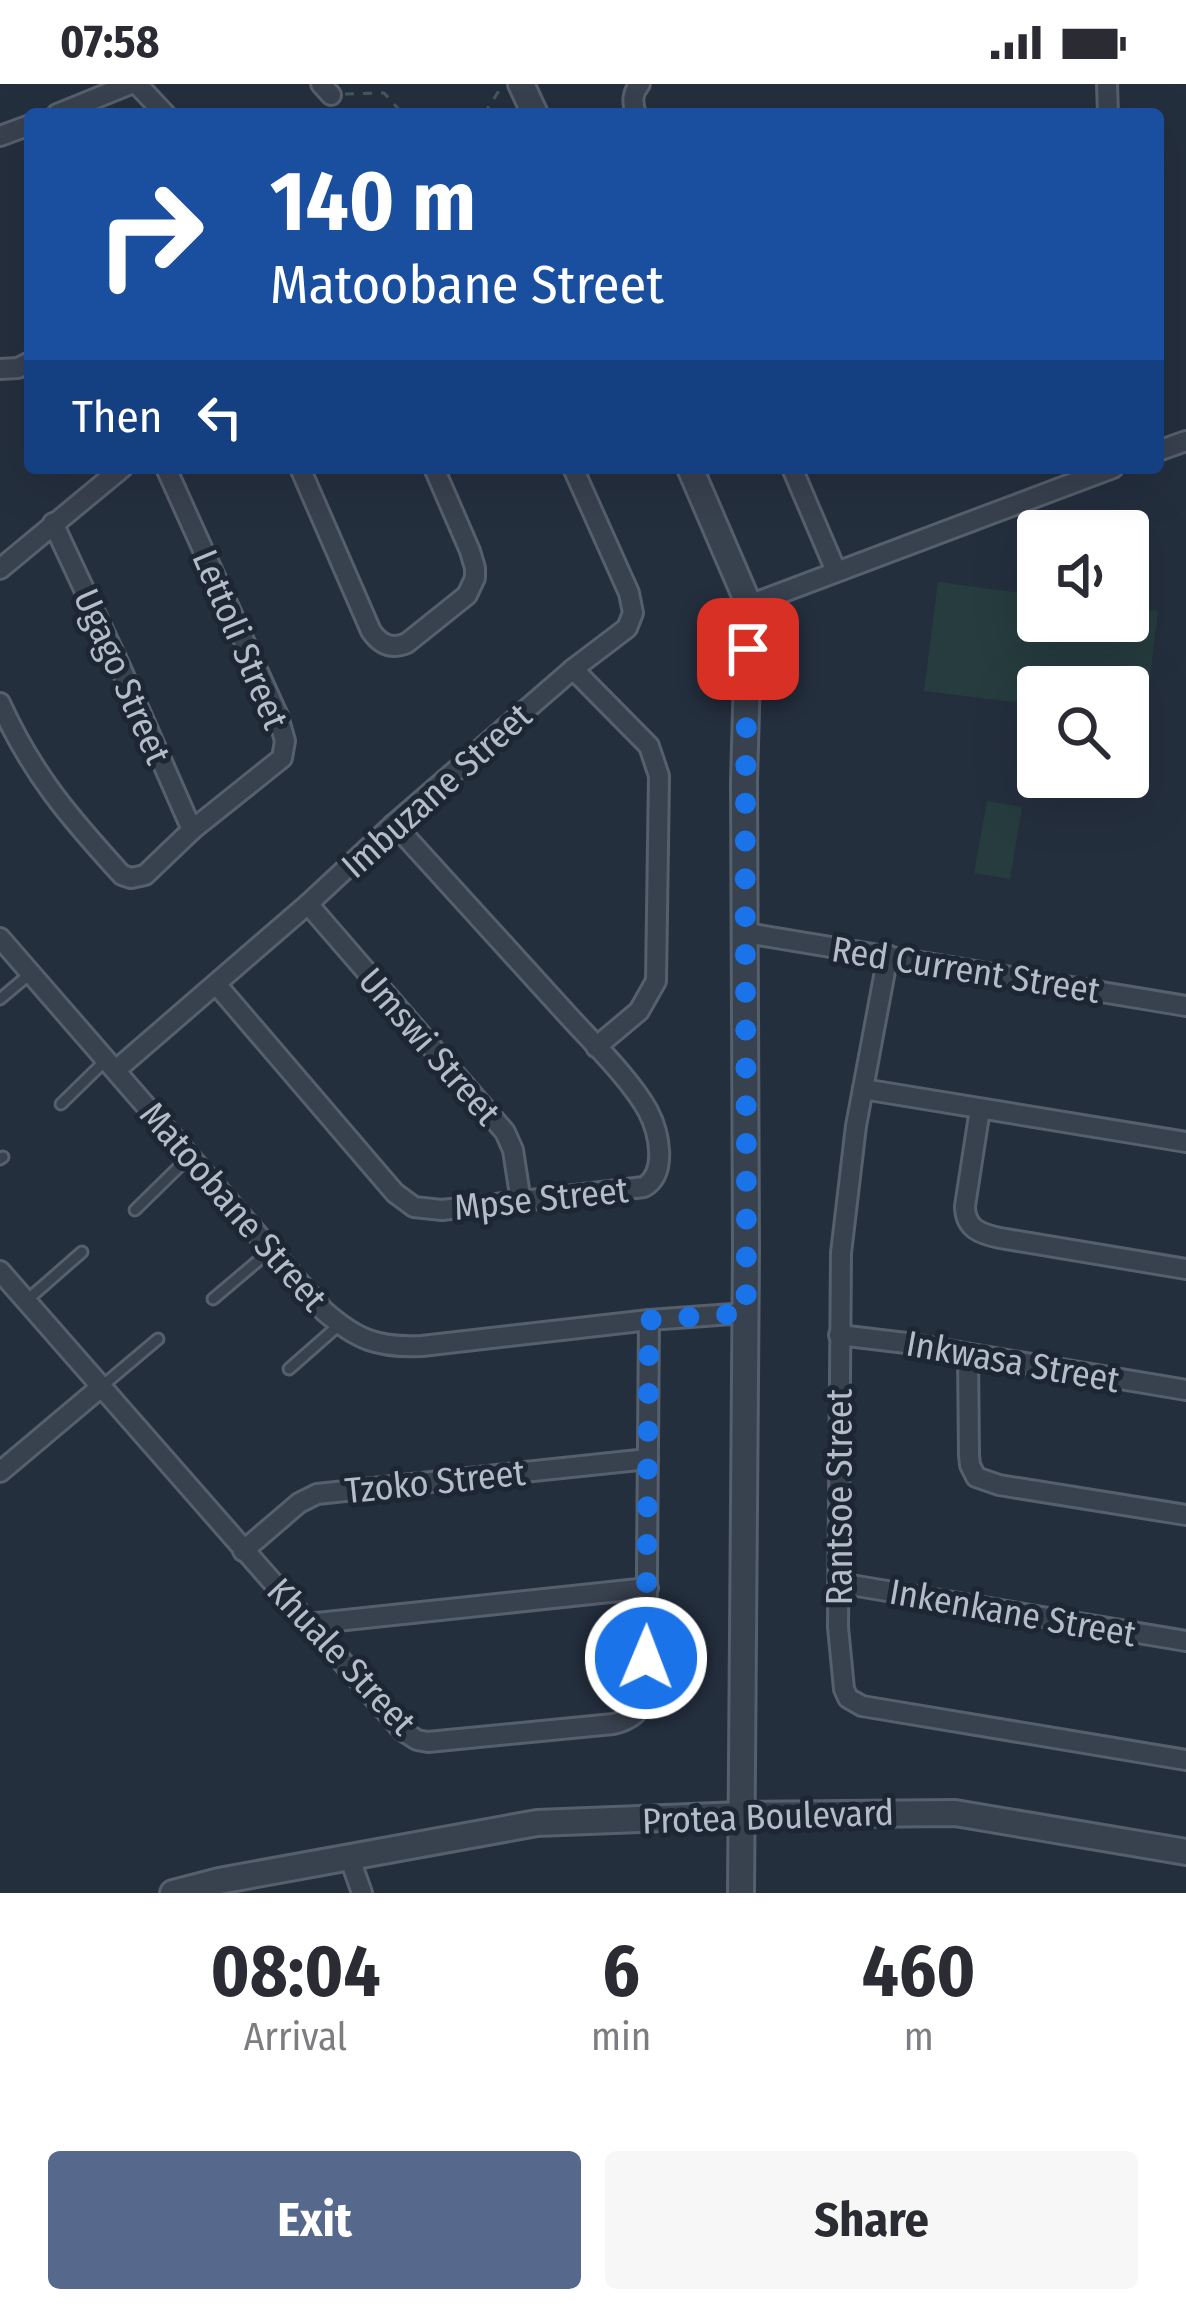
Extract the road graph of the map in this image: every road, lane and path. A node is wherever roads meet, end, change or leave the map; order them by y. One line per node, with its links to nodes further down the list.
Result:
1 (134, 84): 3 (street); 4 (street)
2 (326, 90): 5 (path)
3 (72, 108)
4 (159, 108)
5 (398, 108)
6 (114, 474): 14 (street)
7 (169, 474): 21 (street, Lettoli Street)
8 (303, 474): 9 (street)
9 (437, 474)
10 (576, 474): 18 (street, Imbuzane Street)
11 (693, 474): 17 (street)
12 (795, 474): 16 (street)
13 (1097, 474): 16 (street)
14 (52, 524): 15 (street); 21 (street, Ugago Street)
15 (0, 569)
16 (836, 571): 17 (street)
17 (749, 605): 23 (street)
18 (573, 669): 20 (street, Imbuzane Street); 30 (street)
19 (0, 703): 21 (street, Lettoli Street)
20 (394, 824): 22 (street, Imbuzane Street); 30 (street, Mpse Street)
21 (192, 830)
22 (308, 904): 27 (street, Imbuzane Street); 37 (street, Umswi Street)
23 (746, 933): 25 (street, Red Current Street); 45 (street)
24 (0, 938): 26 (street, Matoobane Street)
25 (888, 955): 29 (street, Red Current Street); 32 (street, Rantsoe Street)
26 (31, 973): 28 (lane); 31 (street, Matoobane Street)
27 (216, 984): 31 (street, Imbuzane Street); 37 (street, Mpse Street)
28 (0, 999)
29 (1186, 1006)
30 (596, 1047): 37 (street, Mpse Street)
31 (111, 1065): 33 (lane); 36 (street, Matoobane Street)
32 (863, 1089): 34 (street); 48 (street, Rantsoe Street)
33 (61, 1103)
34 (980, 1108): 35 (street); 41 (street)
35 (1186, 1142)
36 (190, 1156): 38 (lane); 39 (street, Matoobane Street)
37 (521, 1202)
38 (135, 1210)
39 (272, 1249): 43 (lane); 47 (street, Matoobane Street)
40 (82, 1252): 44 (lane)
41 (1186, 1269)
42 (0, 1271): 44 (street, Khuale Street)
43 (213, 1299)
44 (26, 1301): 52 (street, Khuale Street)
45 (746, 1313): 46 (street, Matoobane Street); 63 (street)
46 (649, 1320): 47 (street, Matoobane Street); 54 (street, Khuale Street)
47 (339, 1325): 51 (lane)
48 (839, 1335): 50 (street, Inkwasa Street); 58 (street, Rantsoe Street)
49 (158, 1339): 52 (lane)
50 (968, 1354): 53 (street, Inkwasa Street); 56 (street)
51 (290, 1369)
52 (100, 1387): 55 (street); 57 (street, Khuale Street)
53 (1186, 1390)
54 (648, 1459): 57 (street, Tzoko Street); 59 (street, Khuale Street)
55 (0, 1472)
56 (1186, 1515)
57 (243, 1551): 60 (street, Khuale Street)
58 (839, 1583): 61 (street, Inkenkane Street); 62 (street, Rantsoe Street)
59 (647, 1588): 60 (street); 60 (street, Khuale Street)
60 (308, 1624)
61 (1186, 1641)
62 (1186, 1760)
63 (742, 1815): 64 (street, Protea Boulevard); 65 (street, Protea Boulevard); 68 (street)
64 (1186, 1852)
65 (349, 1856): 66 (street, Protea Boulevard); 67 (street)
66 (173, 1893)
67 (362, 1893)
68 (741, 1893)

